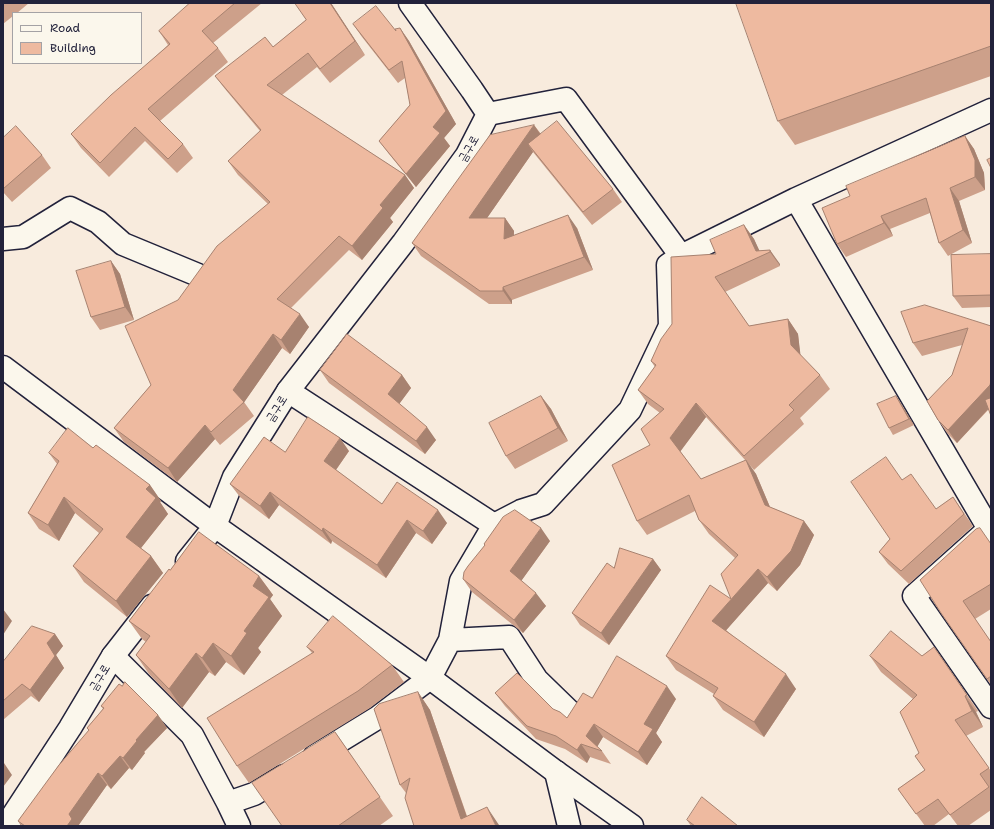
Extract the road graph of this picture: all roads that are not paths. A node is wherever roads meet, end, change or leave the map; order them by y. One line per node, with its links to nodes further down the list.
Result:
1 (410, 3): 3 (street)
2 (991, 110): 4 (street)
3 (488, 114): 6 (street); 9 (street, 금구로)
4 (796, 199): 6 (street); 12 (street)
5 (3, 239): 7 (street)
6 (681, 256): 10 (street)
7 (198, 275)
8 (3, 367): 11 (street)
9 (288, 391): 10 (street); 11 (street, 금구로)
10 (494, 525): 13 (street)
11 (215, 526): 14 (street, 금구로); 15 (street)
12 (990, 529): 16 (street)
13 (450, 640): 15 (street); 17 (street)
14 (113, 656): 19 (street); 20 (street, 금구로)
15 (430, 678): 18 (street); 19 (street)
16 (991, 707)
17 (571, 713)
18 (556, 772): 22 (street); 23 (street)
19 (228, 803): 21 (street)
20 (6, 826)
21 (239, 826)
22 (569, 826)
23 (632, 826)

